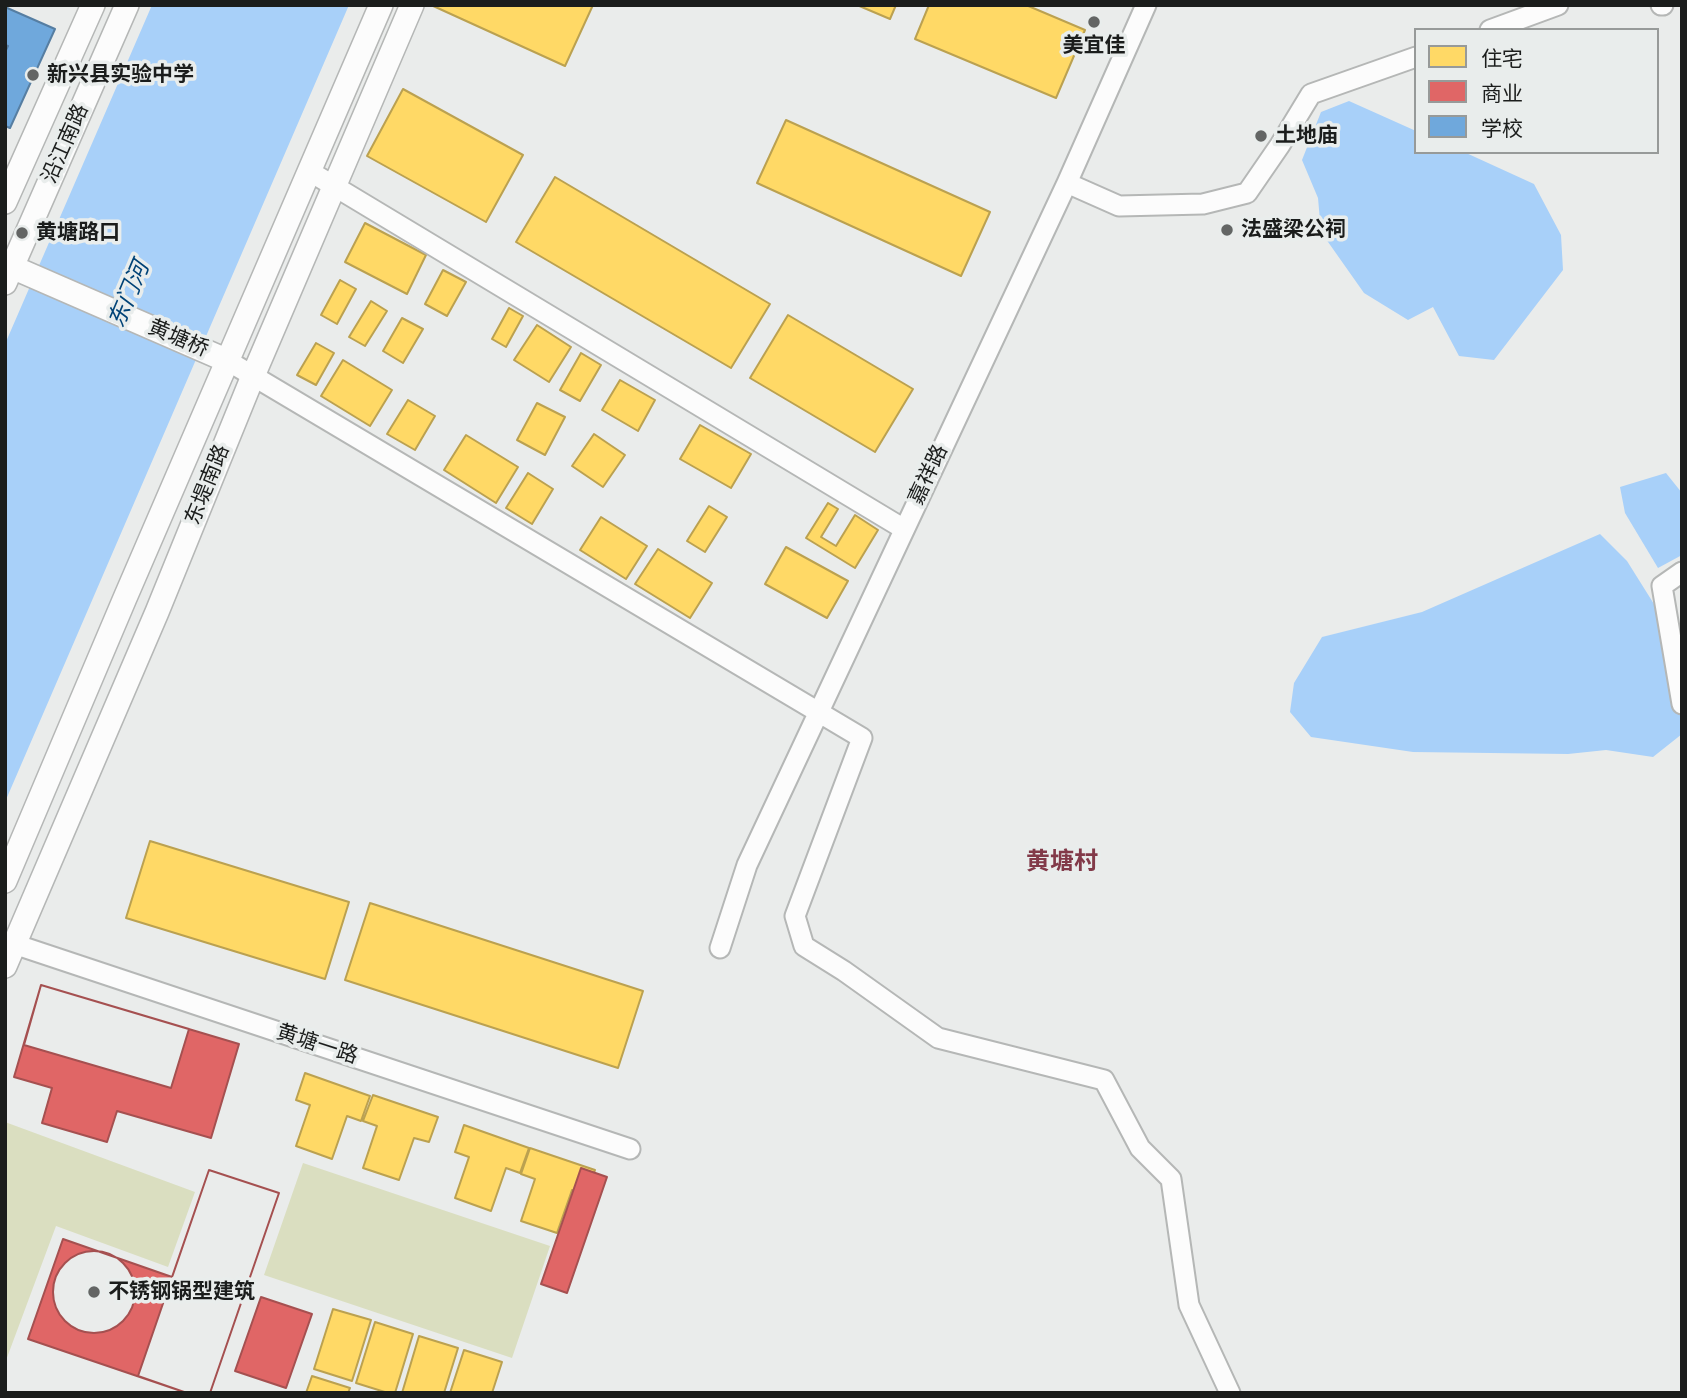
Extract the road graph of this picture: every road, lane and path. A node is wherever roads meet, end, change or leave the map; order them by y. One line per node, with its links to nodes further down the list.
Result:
1 (93, 5): 12 (main road, 沿江南路)
2 (127, 5): 13 (main road, 沿江南路)
3 (381, 5): 9 (main road, 东堤南路)
4 (412, 5): 11 (main road, 东堤南路)
5 (1146, 5): 10 (street, 嘉祥路)
6 (1558, 5): 7 (street)
7 (1495, 28)
8 (1414, 58): 10 (street)
9 (309, 171): 11 (street); 14 (main road, 东堤南路)
10 (1067, 183): 16 (street, 嘉祥路)
11 (335, 186): 15 (main road, 东堤南路); 16 (street)
12 (5, 202)
13 (8, 271): 14 (main road, 黄塘桥)
14 (228, 360): 15 (street); 20 (main road, 东堤南路)
15 (253, 376): 19 (street); 21 (main road, 东堤南路)
16 (904, 528): 19 (street, 嘉祥路)
17 (1682, 572): 18 (street)
18 (1682, 704)
19 (818, 711): 22 (street, 嘉祥路); 25 (street)
20 (5, 881)
21 (10, 943): 23 (main road, 东堤南路); 24 (street, 黄塘一路)
22 (720, 948)
23 (5, 966)
24 (629, 1149)
25 (1230, 1393)

